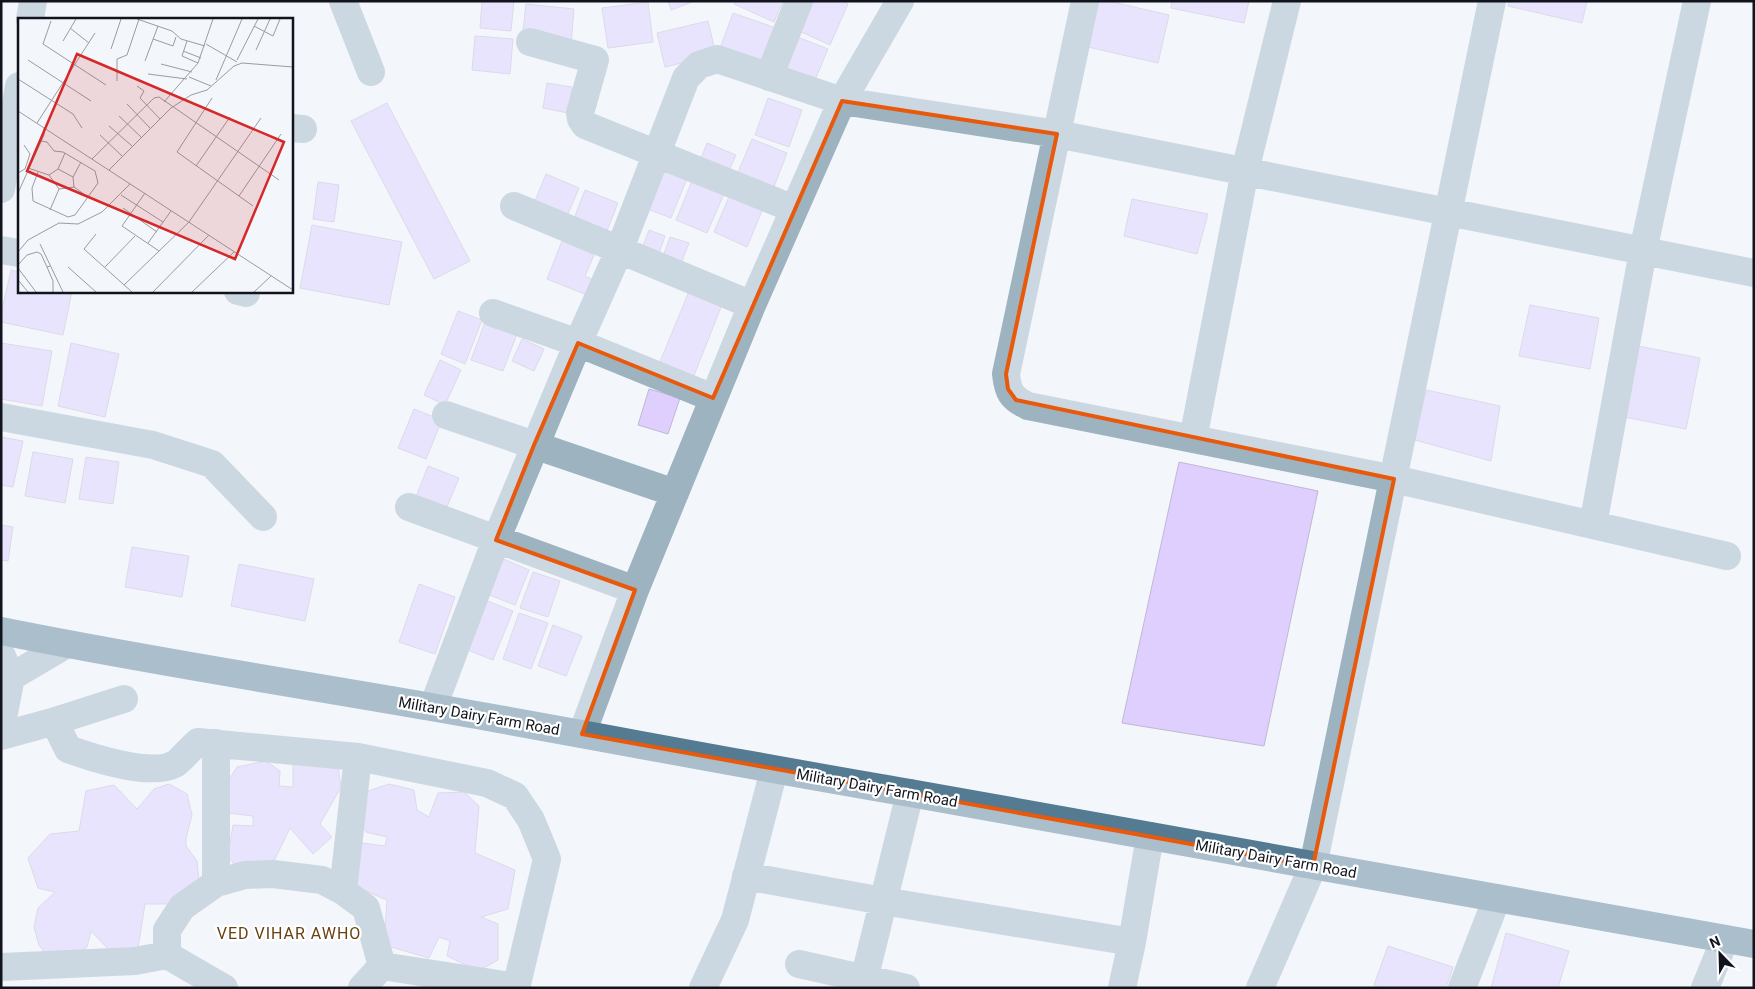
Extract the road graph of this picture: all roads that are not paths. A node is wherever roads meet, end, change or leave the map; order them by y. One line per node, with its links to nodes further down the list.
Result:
1 (33, 1): 9 (street)
2 (343, 1): 11 (street)
3 (799, 1): 12 (street)
4 (900, 1): 15 (street)
5 (1085, 1): 16 (street)
6 (1287, 1): 18 (street)
7 (1492, 1): 22 (street)
8 (1697, 1): 25 (street)
9 (30, 18)
10 (530, 42): 17 (street)
11 (372, 72)
12 (769, 77): 15 (street); 17 (street)
13 (1, 87): 14 (street)
14 (18, 90): 19 (street)
15 (842, 102): 16 (street); 21 (street)
16 (1057, 134): 18 (street); 34 (street)
17 (657, 153): 21 (street); 24 (street)
18 (1245, 171): 22 (street); 34 (street)
19 (1, 189)
20 (514, 206): 24 (street)
21 (794, 209): 28 (street)
22 (1448, 211): 25 (street); 36 (street)
23 (1, 250): 26 (street)
24 (619, 251): 28 (street); 30 (street)
25 (1643, 251): 27 (street); 40 (street)
26 (18, 253)
27 (1754, 273)
28 (752, 305): 31 (street)
29 (493, 312): 30 (street)
30 (578, 343): 31 (street); 35 (street)
31 (713, 398): 37 (street)
32 (446, 415): 35 (street)
33 (1, 417): 39 (street)
34 (1193, 439): 36 (street)
35 (534, 445): 37 (street); 41 (street)
36 (1394, 479): 40 (street); 58 (street)
37 (675, 493): 43 (street)
38 (408, 507): 41 (street)
39 (263, 517)
40 (1594, 525): 42 (street)
41 (496, 540): 43 (street); 48 (street)
42 (1727, 556)
43 (635, 590): 51 (street)
44 (1, 631): 45 (main road, Military Dairy Farm Road)
45 (67, 644): 46 (street); 48 (main road, Military Dairy Farm Road)
46 (6, 665): 50 (street)
47 (124, 698): 49 (street)
48 (433, 707): 51 (main road, Military Dairy Farm Road)
49 (52, 722): 52 (street); 53 (street)
50 (1, 728)
51 (582, 734): 55 (main road, Military Dairy Farm Road)
52 (1, 736)
53 (216, 743): 54 (street); 60 (street)
54 (358, 757): 61 (street); 77 (street)
55 (774, 770): 56 (main road, Military Dairy Farm Road); 59 (street)
56 (910, 793): 57 (main road, Military Dairy Farm Road); 63 (street)
57 (1150, 836): 58 (main road, Military Dairy Farm Road); 65 (street)
58 (1313, 866): 62 (main road, Military Dairy Farm Road); 81 (street)
59 (746, 876): 63 (street); 78 (street)
60 (216, 883): 61 (street); 67 (street)
61 (343, 891): 70 (street)
62 (1497, 898): 64 (main road, Military Dairy Farm Road); 82 (street)
63 (883, 901): 65 (street); 73 (street)
64 (1726, 939): 66 (main road, Military Dairy Farm Road); 83 (street)
65 (1132, 942): 80 (street)
66 (1754, 944)
67 (167, 955): 72 (street); 75 (street)
68 (1, 962): 71 (street)
69 (799, 964): 73 (street)
70 (382, 966): 76 (street); 77 (street)
71 (2, 967): 72 (street); 74 (street)
72 (84, 976)
73 (863, 984): 79 (street)
74 (2, 988)
75 (224, 988)
76 (362, 988)
77 (516, 988)
78 (703, 988)
79 (906, 988)
80 (1122, 988)
81 (1260, 988)
82 (1462, 988)
83 (1704, 988)

